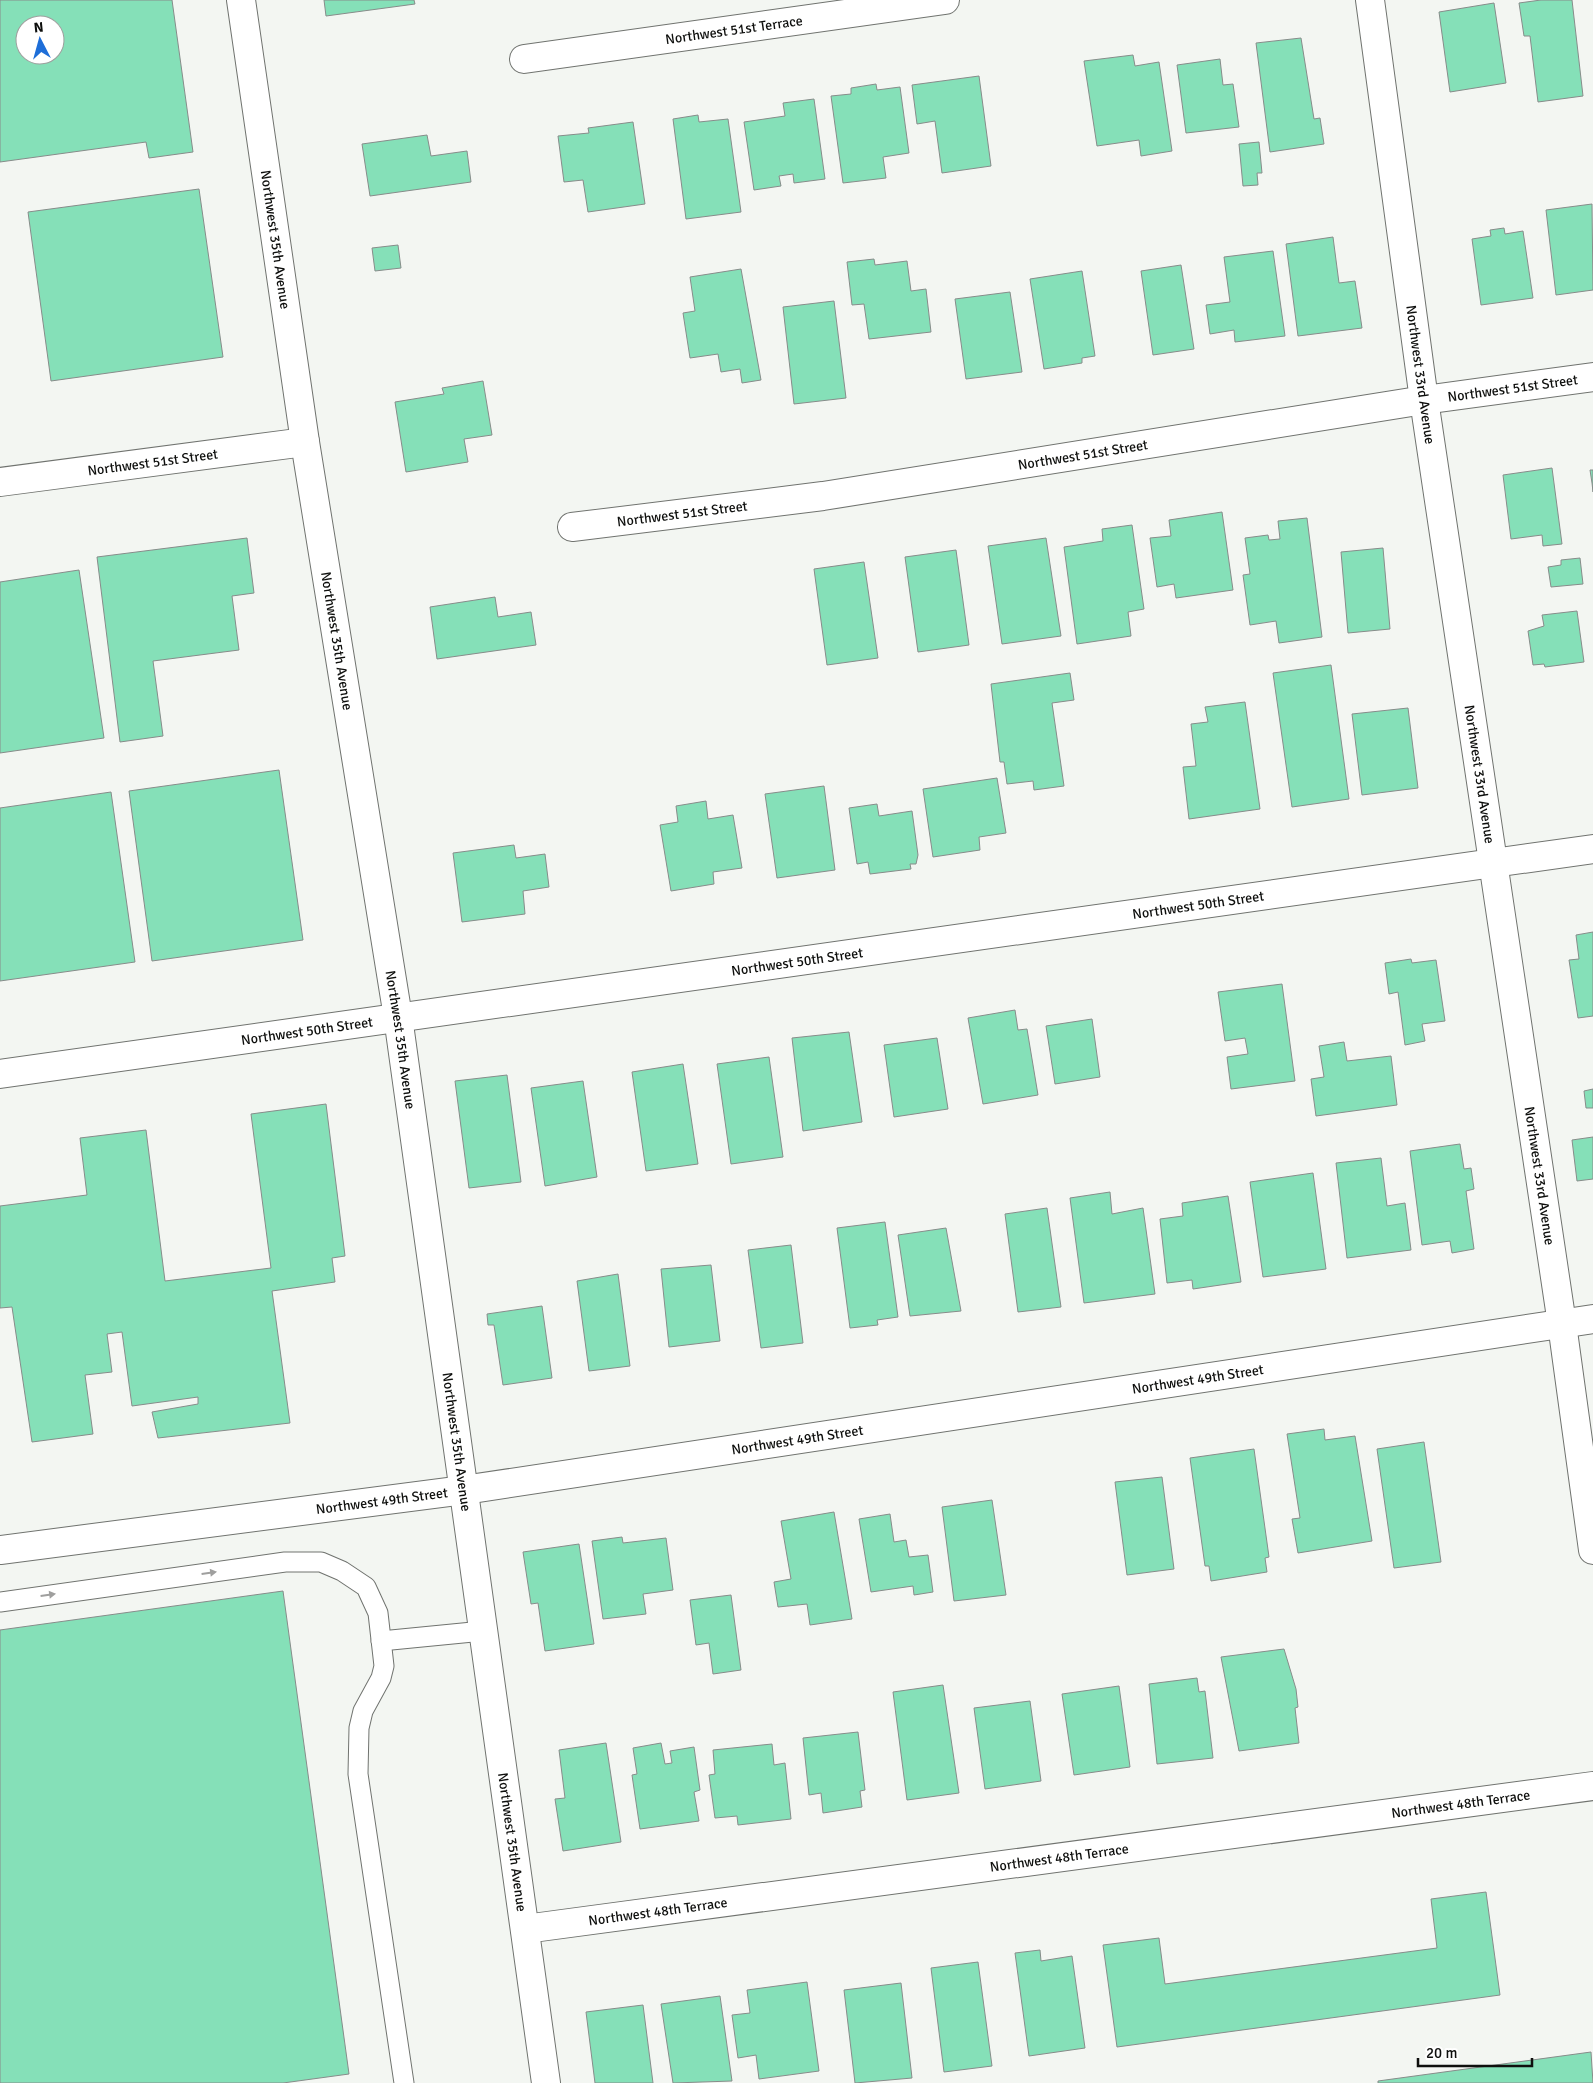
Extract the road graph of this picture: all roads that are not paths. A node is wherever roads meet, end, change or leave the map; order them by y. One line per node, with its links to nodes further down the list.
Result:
1 (241, 0): 7 (street, Northwest 35th Avenue)
2 (945, 0): 4 (street, Northwest 51st Terrace)
3 (1370, 0): 6 (street, Northwest 33rd Avenue)
4 (524, 59)
5 (1593, 377): 6 (street, Northwest 51st Street)
6 (1424, 400): 9 (street, Northwest 51st Street); 11 (street, Northwest 33rd Avenue)
7 (305, 442): 8 (street, Northwest 51st Street); 12 (street, Northwest 35th Avenue)
8 (0, 482)
9 (572, 528)
10 (1593, 849): 11 (street, Northwest 50th Street)
11 (1492, 864): 12 (street, Northwest 50th Street); 15 (street, Northwest 33rd Avenue)
12 (398, 1017): 13 (street, Northwest 50th Street); 16 (street, Northwest 35th Avenue)
13 (0, 1074)
14 (1593, 1319): 15 (street, Northwest 49th Street)
15 (1562, 1324): 16 (street, Northwest 49th Street); 18 (street, Northwest 33rd Avenue)
16 (464, 1490): 17 (street, Northwest 49th Street); 20 (street, Northwest 35th Avenue)
17 (0, 1550)
18 (1593, 1550)
19 (0, 1602): 21 (lane, one-way to 21)
20 (483, 1631): 21 (lane); 23 (street, Northwest 35th Avenue)
21 (381, 1641): 24 (lane)
22 (1593, 1786): 23 (street, Northwest 48th Terrace)
23 (525, 1929): 25 (street, Northwest 35th Avenue)
24 (404, 2083)
25 (546, 2083)

